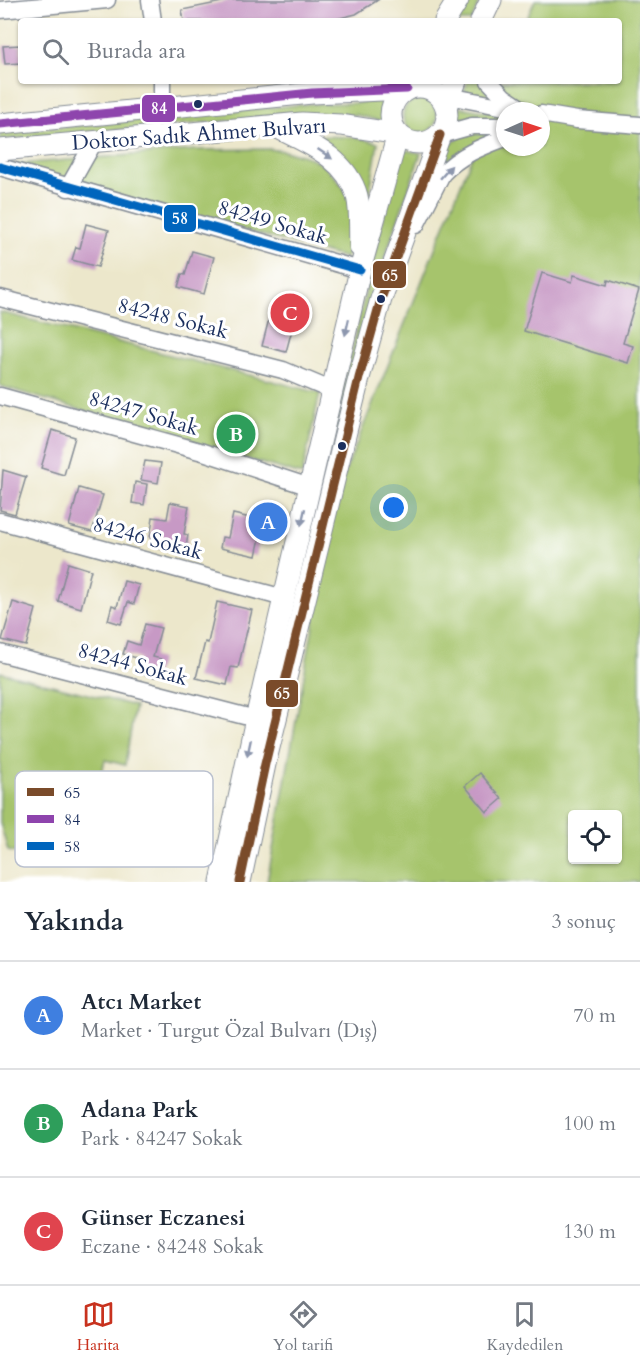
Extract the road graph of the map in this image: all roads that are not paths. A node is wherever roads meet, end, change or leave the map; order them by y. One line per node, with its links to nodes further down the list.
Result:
1 (107, 0): 6 (street)
2 (150, 0): 7 (street)
3 (458, 0): 8 (main road)
4 (491, 0): 9 (main road)
5 (498, 0): 10 (street)
6 (0, 10)
7 (153, 18)
8 (447, 18)
9 (482, 18)
10 (495, 18)
11 (162, 84): 19 (street)
12 (341, 84): 15 (main road)
13 (492, 84): 17 (street)
14 (409, 85): 15 (main road, Doktor Sadık Ahmet Bulvarı); 16 (main road); 27 (main road)
15 (324, 92): 19 (main road, Doktor Sadık Ahmet Bulvarı)
16 (448, 95): 18 (street); 28 (main road)
17 (512, 102)
18 (496, 105)
19 (162, 108): 22 (main road, Doktor Sadık Ahmet Bulvarı)
20 (550, 116): 21 (street)
21 (577, 120): 23 (street); 24 (street)
22 (0, 124)
23 (550, 124)
24 (640, 125)
25 (274, 126): 27 (main road, Doktor Sadık Ahmet Bulvarı); 30 (main road, Doktor Sadık Ahmet Bulvarı); 35 (main road, one-way to 35)
26 (496, 126): 28 (street)
27 (398, 134): 28 (main road); 35 (main road)
28 (440, 135): 34 (main road)
29 (496, 141): 34 (street, one-way to 29)
30 (94, 142): 31 (main road, Doktor Sadık Ahmet Bulvarı); 33 (street)
31 (0, 150)
32 (0, 167): 33 (street, 84249 Sokak)
33 (68, 188): 35 (street, 84249 Sokak)
34 (404, 239): 45 (main road)
35 (360, 270): 37 (main road, one-way to 37)
36 (0, 298): 37 (street, 84248 Sokak)
37 (333, 390): 39 (main road)
38 (0, 396): 39 (street, 84247 Sokak)
39 (310, 488): 41 (main road, one-way to 41)
40 (0, 521): 41 (street, 84246 Sokak)
41 (284, 598): 43 (main road)
42 (0, 653): 43 (street, 84244 Sokak)
43 (256, 719): 44 (main road, one-way to 44)
44 (221, 882)
45 (240, 882)

